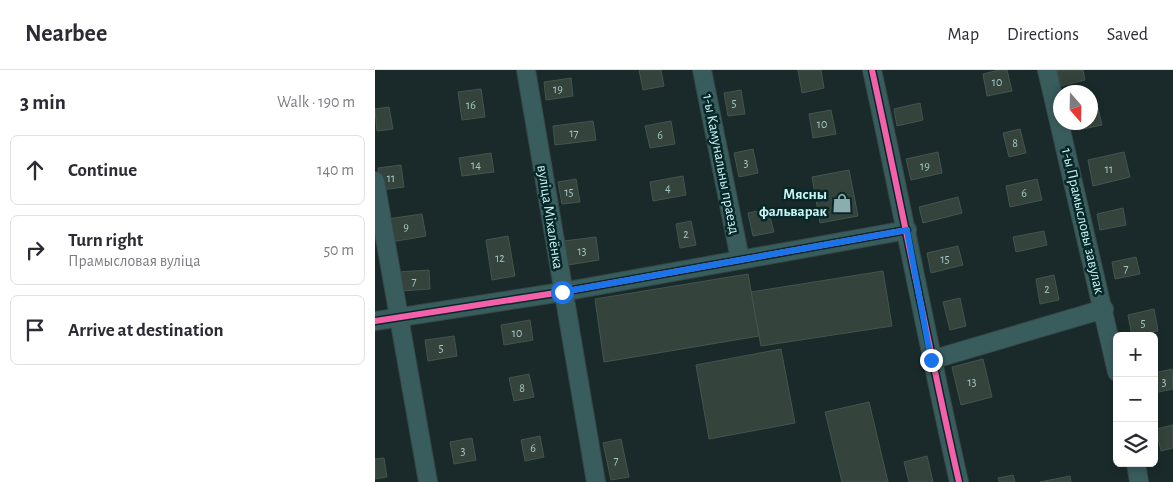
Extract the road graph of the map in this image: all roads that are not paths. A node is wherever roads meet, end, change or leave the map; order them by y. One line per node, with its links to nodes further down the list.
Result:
1 (526, 70): 8 (street, вуліца Міхалёнка)
2 (702, 70): 7 (street, 1-ы Камунальны праезд)
3 (872, 70): 6 (street)
4 (1047, 70): 9 (street, 1-ы Прамысловы завулак)
5 (375, 180): 10 (street)
6 (907, 230): 7 (street); 13 (street)
7 (740, 259): 8 (street)
8 (562, 292): 10 (street); 16 (street, вуліца Міхалёнка)
9 (1104, 309): 12 (street, 1-ы Прамысловы завулак); 13 (street)
10 (400, 317): 11 (street); 15 (street)
11 (375, 321)
12 (1113, 353)
13 (931, 360): 17 (street)
14 (1137, 467): 18 (street)
15 (428, 482)
16 (596, 482)
17 (959, 482)
18 (1139, 482)

